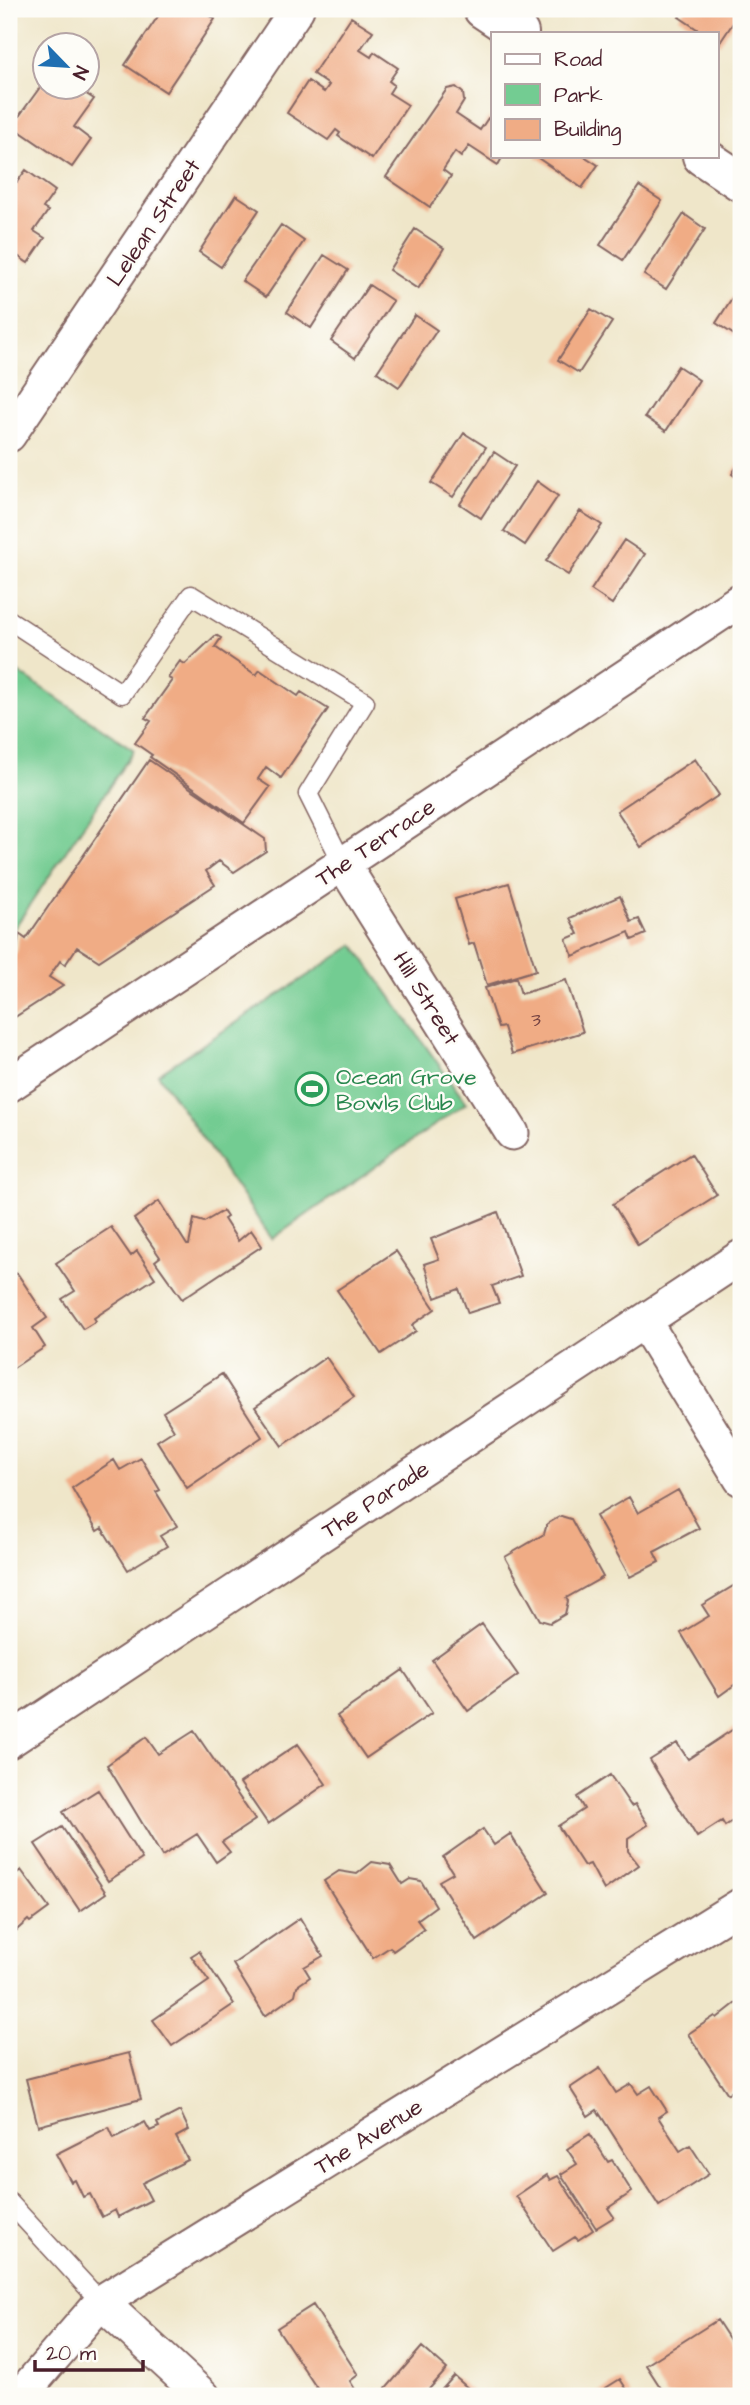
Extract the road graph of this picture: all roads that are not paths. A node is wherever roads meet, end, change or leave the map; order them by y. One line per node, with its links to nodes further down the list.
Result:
1 (297, 9): 6 (street, Lelean Street)
2 (483, 9): 3 (street)
3 (518, 32)
4 (705, 158): 5 (street)
5 (741, 182)
6 (9, 435)
7 (741, 600): 9 (street, The Terrace)
8 (9, 620): 9 (lane)
9 (343, 864): 10 (street, The Terrace); 11 (street, Hill Street)
10 (9, 1084)
11 (512, 1133)
12 (741, 1257): 13 (street, The Parade)
13 (644, 1321): 14 (street); 15 (street, The Parade)
14 (741, 1479)
15 (9, 1741)
16 (741, 1905): 18 (street, The Avenue)
17 (9, 2202): 18 (lane)
18 (102, 2302): 19 (street, The Avenue); 20 (street)
19 (20, 2396)
20 (203, 2396)

